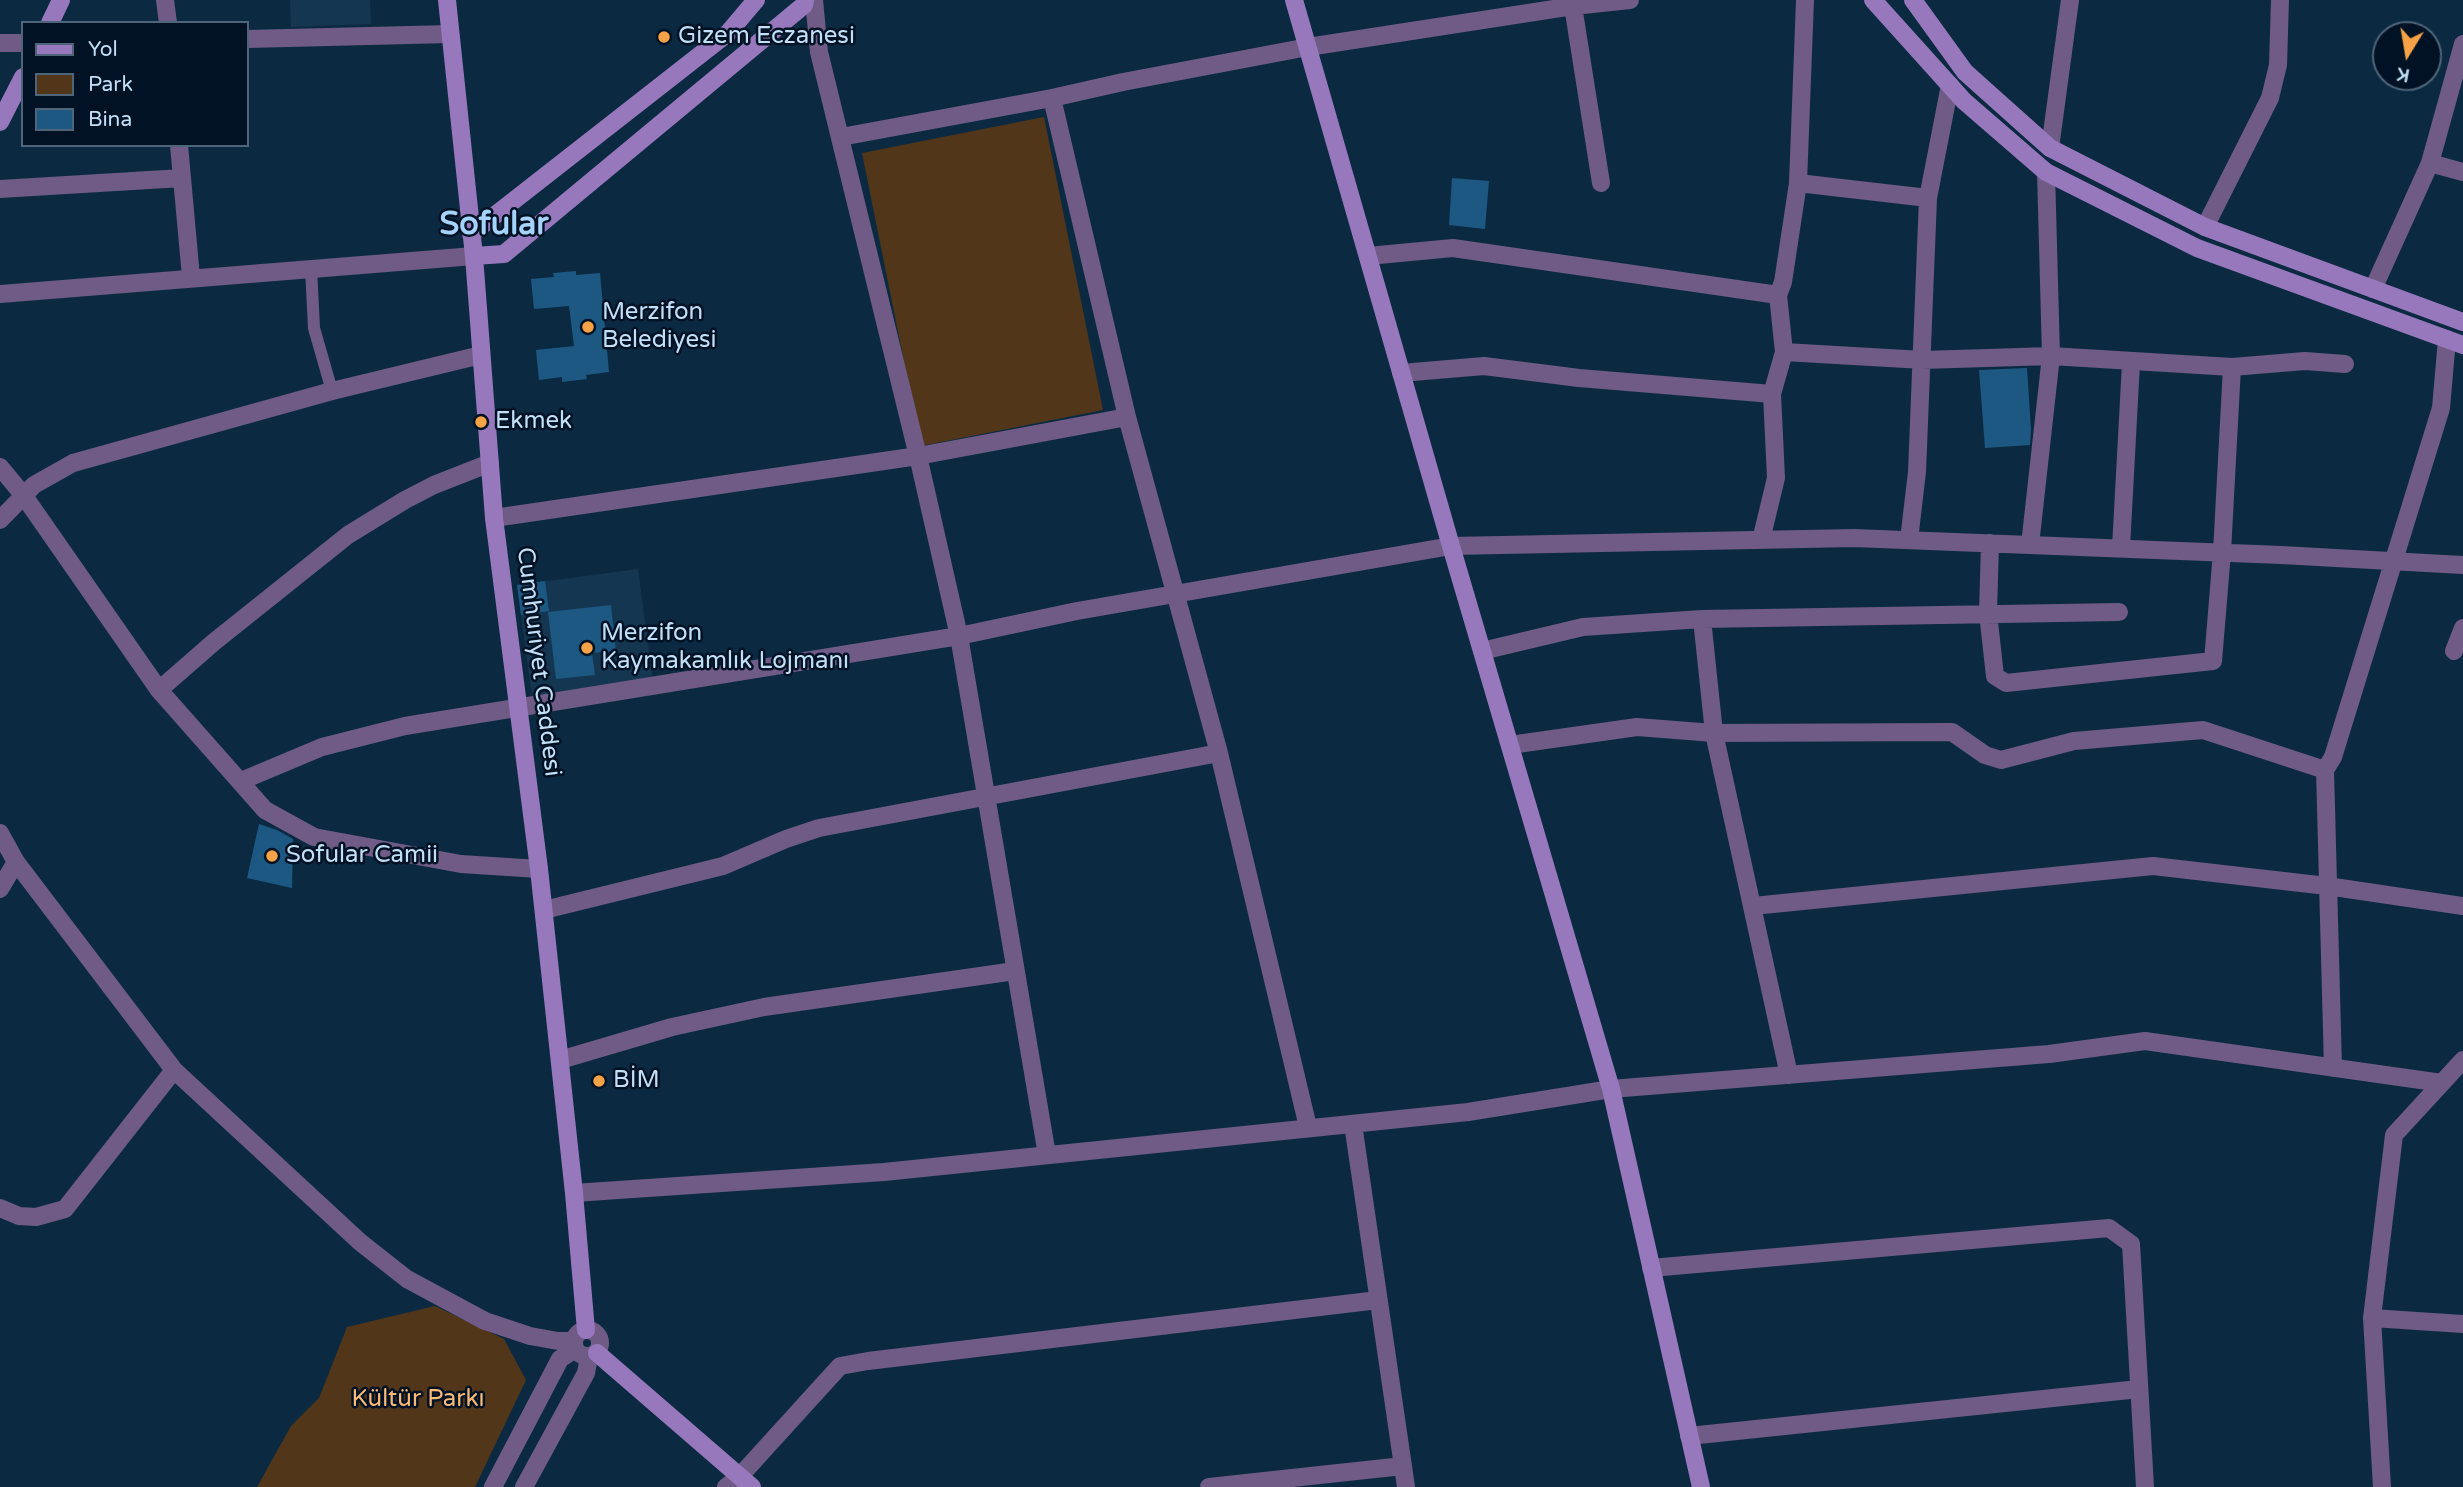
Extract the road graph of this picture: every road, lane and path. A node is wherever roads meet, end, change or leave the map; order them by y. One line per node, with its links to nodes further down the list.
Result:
1 (61, 0): 15 (street)
2 (166, 0): 16 (street)
3 (447, 0): 17 (street, Cumhuriyet Caddesi)
4 (756, 0): 39 (street)
5 (805, 0): 40 (street)
6 (814, 0): 27 (street)
7 (1294, 0): 22 (street)
8 (1630, 0): 14 (street)
9 (1805, 0): 35 (street)
10 (1873, 0): 24 (street)
11 (1913, 0): 29 (street)
12 (2070, 0): 29 (street)
13 (2280, 0): 38 (street)
14 (1573, 6): 22 (street); 34 (street)
15 (51, 21)
16 (167, 21)
17 (450, 34): 18 (street); 39 (street, Cumhuriyet Caddesi)
18 (248, 39)
19 (0, 43): 20 (street)
20 (21, 43)
21 (2463, 44): 30 (street)
22 (1308, 47): 25 (street); 41 (street)
23 (21, 81): 26 (street)
24 (1950, 85): 31 (street); 37 (street)
25 (1052, 99): 27 (street); 59 (street)
26 (0, 122)
27 (841, 137): 60 (street)
28 (179, 147): 33 (street)
29 (2050, 148): 38 (street)
30 (2430, 163): 32 (street); 44 (street)
31 (2046, 172): 48 (street); 51 (street)
32 (2463, 172)
33 (182, 178): 36 (street); 43 (street)
34 (1601, 183)
35 (1798, 183): 37 (street); 46 (street)
36 (0, 188)
37 (1928, 198): 52 (street)
38 (2205, 227): 44 (street)
39 (471, 234): 40 (street, Cumhuriyet Caddesi)
40 (474, 256): 42 (street); 50 (street, Cumhuriyet Caddesi)
41 (1368, 256): 46 (street); 56 (street)
42 (311, 268): 43 (street); 57 (lane)
43 (191, 277): 45 (street)
44 (2372, 289): 47 (street)
45 (0, 295)
46 (1778, 295): 49 (street)
47 (2463, 322)
48 (2455, 342): 73 (street)
49 (1784, 352): 52 (street); 58 (street)
50 (481, 355): 57 (street); 61 (street, Cumhuriyet Caddesi)
51 (2051, 356): 52 (street); 53 (street); 69 (street)
52 (1923, 360): 67 (street)
53 (2131, 363): 55 (street); 71 (street)
54 (2345, 364): 55 (street)
55 (2232, 367): 72 (street)
56 (1401, 373): 58 (street); 70 (street)
57 (332, 391): 63 (street)
58 (1772, 394): 66 (street)
59 (1127, 417): 60 (street); 75 (street)
60 (918, 456): 64 (street); 80 (street)
61 (490, 463): 64 (street, Cumhuriyet Caddesi); 83 (street)
62 (0, 467): 63 (street)
63 (24, 496): 65 (street); 83 (street)
64 (495, 518): 84 (street, Cumhuriyet Caddesi)
65 (0, 520)
66 (1761, 540): 67 (street); 70 (street)
67 (1909, 540): 68 (street)
68 (1990, 543): 69 (street); 77 (street)
69 (2030, 545): 71 (street)
70 (1451, 546): 75 (street); 81 (street)
71 (2122, 548): 72 (street)
72 (2222, 552): 73 (street); 77 (street)
73 (2393, 561): 74 (street); 88 (street)
74 (2463, 565)
75 (1174, 594): 80 (street); 87 (street)
76 (2119, 612): 77 (street)
77 (1988, 613): 78 (street)
78 (1702, 619): 81 (street); 85 (street)
79 (2463, 628): 82 (street)
80 (959, 636): 84 (street); 90 (street)
81 (1482, 651): 86 (street)
82 (2454, 651)
83 (159, 690): 89 (street)
84 (519, 708): 89 (street); 93 (street, Cumhuriyet Caddesi)
85 (1714, 733): 86 (street); 88 (street); 96 (street)
86 (1510, 746): 106 (street)
87 (1219, 753): 90 (street); 108 (street)
88 (2325, 770): 94 (street)
89 (241, 781): 93 (street)
90 (986, 797): 98 (street); 99 (street)
91 (0, 833): 92 (street)
92 (16, 862): 95 (street); 103 (street)
93 (539, 869): 98 (street, Cumhuriyet Caddesi)
94 (2327, 886): 96 (street); 97 (street); 102 (street)
95 (0, 889)
96 (1753, 906): 104 (street)
97 (2463, 906)
98 (544, 910): 100 (street, Cumhuriyet Caddesi)
99 (1016, 971): 100 (street); 109 (street)
100 (560, 1059): 110 (street, Cumhuriyet Caddesi)
101 (2463, 1060): 105 (street)
102 (2333, 1068): 104 (street); 105 (street)
103 (174, 1070): 111 (street); 116 (street)
104 (1789, 1075): 106 (street)
105 (2442, 1083): 114 (street)
106 (1611, 1089): 107 (street); 112 (street)
107 (1353, 1124): 108 (street); 113 (street)
108 (1308, 1127): 109 (street)
109 (1047, 1155): 110 (street)
110 (574, 1192): 116 (street, Cumhuriyet Caddesi)
111 (0, 1208)
112 (1651, 1268): 117 (street); 118 (street)
113 (1378, 1300): 119 (street); 120 (street)
114 (2372, 1318): 115 (street); 127 (street)
115 (2463, 1324)
116 (584, 1346): 120 (street); 121 (street); 122 (street)
117 (2139, 1388): 118 (street); 126 (street)
118 (1689, 1436): 125 (street)
119 (1403, 1466): 123 (street); 124 (street)
120 (739, 1483)
121 (492, 1487)
122 (524, 1487)
123 (1209, 1487)
124 (1406, 1487)
125 (1701, 1487)
126 (2145, 1487)
127 (2382, 1487)

